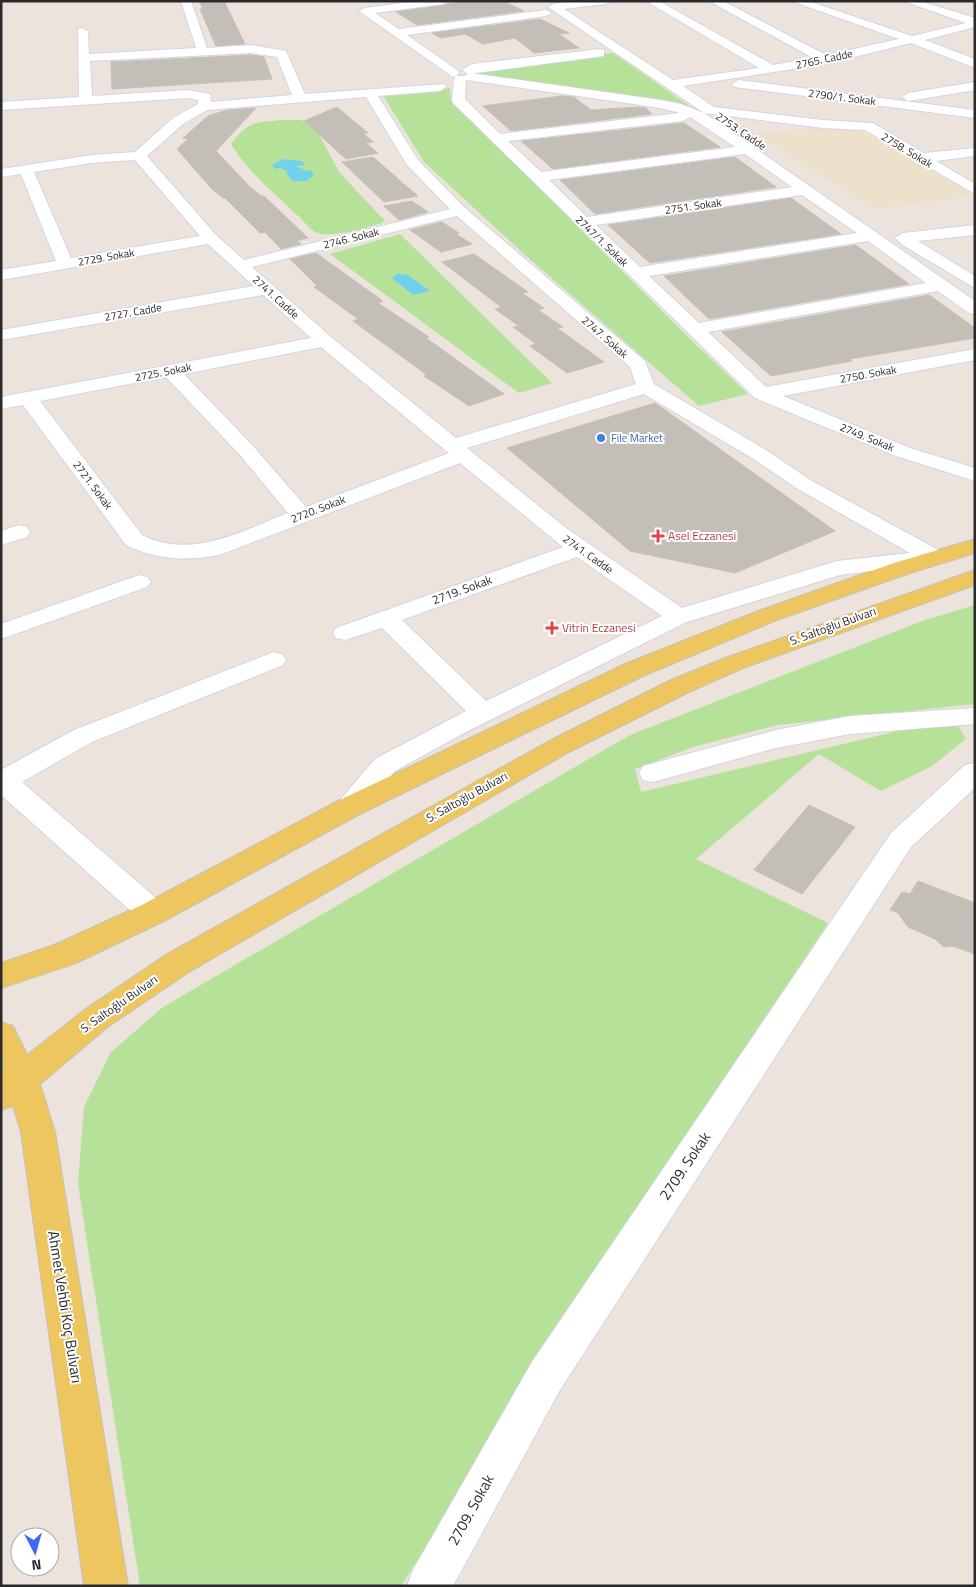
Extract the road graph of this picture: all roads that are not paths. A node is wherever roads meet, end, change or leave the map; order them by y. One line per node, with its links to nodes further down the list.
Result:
1 (186, 1): 15 (street)
2 (419, 1): 9 (street)
3 (444, 1): 13 (street)
4 (605, 1): 24 (street, 2753. Cadde)
5 (651, 1): 21 (street)
6 (714, 1): 19 (street)
7 (796, 1): 14 (street)
8 (908, 1): 11 (street)
9 (383, 3)
10 (546, 13): 13 (street)
11 (975, 23): 14 (street, 2765. Cadde)
12 (82, 31): 18 (street)
13 (397, 33): 22 (street)
14 (912, 40): 19 (street, 2765. Cadde); 20 (street)
15 (203, 52): 18 (street); 30 (street)
16 (600, 52): 22 (street)
17 (470, 57): 22 (street)
18 (83, 58): 31 (street)
19 (826, 60): 21 (street, 2765. Cadde)
20 (975, 64)
21 (772, 70): 23 (street, 2765. Cadde)
22 (461, 75): 27 (street); 34 (street)
23 (710, 80): 24 (street, 2765. Cadde); 33 (street, 2790/1. Sokak)
24 (671, 84): 37 (street, 2753. Cadde)
25 (975, 86): 33 (street)
26 (440, 87): 28 (street)
27 (562, 91): 29 (street); 37 (street)
28 (370, 93): 30 (street); 50 (street, 2747. Sokak)
29 (516, 97)
30 (300, 98): 36 (street)
31 (86, 101): 35 (street); 36 (street)
32 (480, 101): 34 (street)
33 (880, 102): 38 (street, 2790/1. Sokak); 39 (street, 2758. Sokak)
34 (461, 104): 40 (street, 2747/1. Sokak)
35 (1, 106)
36 (204, 106): 43 (street)
37 (703, 113): 39 (street); 40 (street); 41 (street); 51 (street, 2753. Cadde)
38 (975, 114)
39 (868, 126): 44 (street, 2758. Sokak)
40 (497, 138): 47 (street, 2747/1. Sokak)
41 (747, 150): 47 (street); 48 (street)
42 (975, 152): 44 (street)
43 (139, 156): 45 (street); 57 (street, 2741. Cadde)
44 (920, 158): 49 (street, 2758. Sokak)
45 (26, 169): 46 (street); 58 (street)
46 (1, 173)
47 (536, 177): 52 (street, 2747/1. Sokak)
48 (803, 190): 52 (street, 2751. Sokak); 55 (street)
49 (975, 190)
50 (460, 211): 59 (street, 2746. Sokak); 71 (street, 2747. Sokak)
51 (874, 220)
52 (582, 222): 60 (street, 2747/1. Sokak)
53 (888, 229): 56 (street)
54 (975, 230): 56 (street)
55 (870, 236): 60 (street); 63 (street)
56 (903, 238): 62 (street)
57 (211, 239): 58 (street, 2729. Sokak); 59 (street, 2741. Cadde)
58 (65, 264): 61 (street, 2729. Sokak)
59 (242, 265): 64 (street, 2741. Cadde)
60 (635, 273): 66 (street, 2747/1. Sokak)
61 (1, 275)
62 (975, 282)
63 (941, 285): 65 (street); 66 (street)
64 (266, 289): 67 (street, 2727. Cadde); 68 (street, 2741. Cadde)
65 (975, 309)
66 (694, 328): 72 (street, 2747/1. Sokak)
67 (1, 335)
68 (325, 341): 70 (street, 2725. Sokak); 75 (street, 2741. Cadde)
69 (975, 354): 72 (street, 2750. Sokak)
70 (171, 371): 73 (street, 2725. Sokak); 77 (street)
71 (646, 387): 75 (street, 2720. Sokak); 81 (street)
72 (762, 394): 76 (street, 2749. Sokak)
73 (28, 398): 74 (street, 2725. Sokak); 80 (street, 2721. Sokak)
74 (1, 404)
75 (457, 450): 77 (street, 2720. Sokak); 79 (street, 2741. Cadde)
76 (975, 475)
77 (301, 516): 80 (street, 2720. Sokak)
78 (975, 546): 81 (main road)
79 (580, 548): 84 (street, 2741. Cadde); 85 (street, 2719. Sokak)
80 (171, 553)
81 (934, 558): 84 (street); 94 (main road)
82 (975, 577): 98 (main road, S. Saltoğlu Bulvarı)
83 (139, 582): 86 (street)
84 (679, 617): 89 (street)
85 (386, 618): 87 (street, 2719. Sokak); 89 (street)
86 (1, 632)
87 (345, 633)
88 (274, 660): 93 (street)
89 (483, 714): 94 (street)
90 (975, 716): 92 (street)
91 (975, 772): 100 (street, 2709. Sokak)
92 (653, 773)
93 (3, 782): 95 (street)
94 (350, 807): 95 (main road)
95 (152, 913): 96 (main road)
96 (1, 976)
97 (1, 1035): 98 (main road, Ahmet Vehbi Koç Bulvarı)
98 (12, 1087): 99 (main road, Ahmet Vehbi Koç Bulvarı)
99 (106, 1586)
100 (430, 1586)

